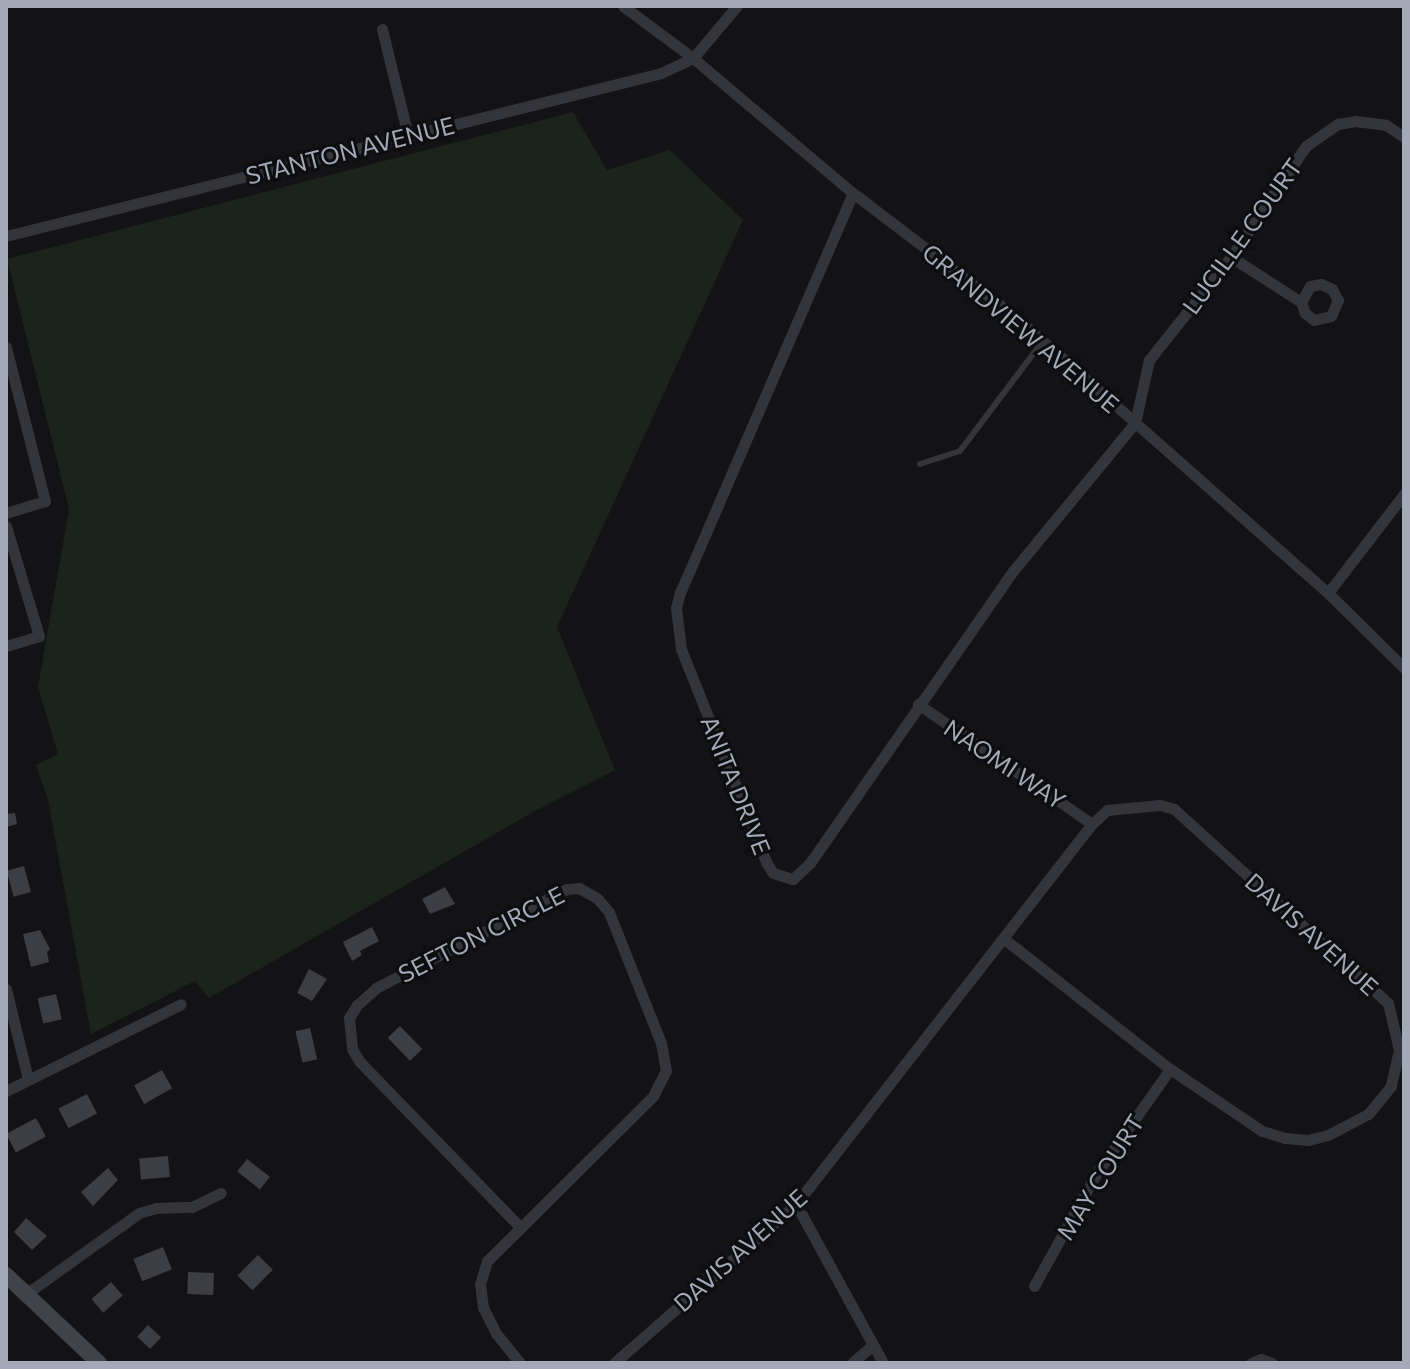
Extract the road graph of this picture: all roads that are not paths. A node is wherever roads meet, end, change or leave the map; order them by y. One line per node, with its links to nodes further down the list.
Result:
1 (623, 6): 4 (street, GRANDVIEW AVENUE)
2 (737, 6): 4 (street)
3 (382, 29): 5 (street)
4 (693, 58): 5 (street, STANTON AVENUE); 7 (street, GRANDVIEW AVENUE)
5 (408, 136): 8 (street, STANTON AVENUE)
6 (1404, 137): 9 (street, LUCILLE COURT)
7 (853, 193): 11 (street, GRANDVIEW AVENUE); 22 (street, ANITA DRIVE)
8 (6, 236)
9 (1231, 257): 10 (street); 14 (street, LUCILLE COURT)
10 (1301, 302)
11 (1043, 341): 14 (street, GRANDVIEW AVENUE); 15 (lane)
12 (6, 347): 13 (street)
13 (11, 396): 17 (street)
14 (1135, 423): 19 (street, GRANDVIEW AVENUE); 22 (street, ANITA DRIVE)
15 (920, 464)
16 (1404, 494): 19 (street)
17 (6, 513)
18 (6, 526): 20 (street)
19 (1328, 593): 21 (street, GRANDVIEW AVENUE)
20 (6, 646)
21 (1404, 668)
22 (918, 704): 23 (street, NAOMI WAY)
23 (1092, 824): 24 (street, DAVIS AVENUE); 27 (street, DAVIS AVENUE)
24 (1003, 938): 27 (street, DAVIS AVENUE); 31 (street, DAVIS AVENUE)
25 (6, 989): 28 (street)
26 (181, 1004): 28 (street)
27 (1170, 1069): 34 (street, MAY COURT)
28 (28, 1079): 29 (street)
29 (6, 1091)
30 (221, 1193): 35 (street)
31 (796, 1204): 36 (street); 39 (street, DAVIS AVENUE)
32 (521, 1228): 32 (street, SEFTON CIRCLE); 38 (street, SEFTON CIRCLE)
33 (6, 1275): 35 (main road)
34 (1034, 1286)
35 (26, 1294): 37 (main road)
36 (873, 1345): 40 (street); 41 (street)
37 (90, 1360)
38 (520, 1363)
39 (614, 1363)
40 (852, 1363)
41 (883, 1363)
42 (1251, 1363): 43 (street)
43 (1272, 1363)

